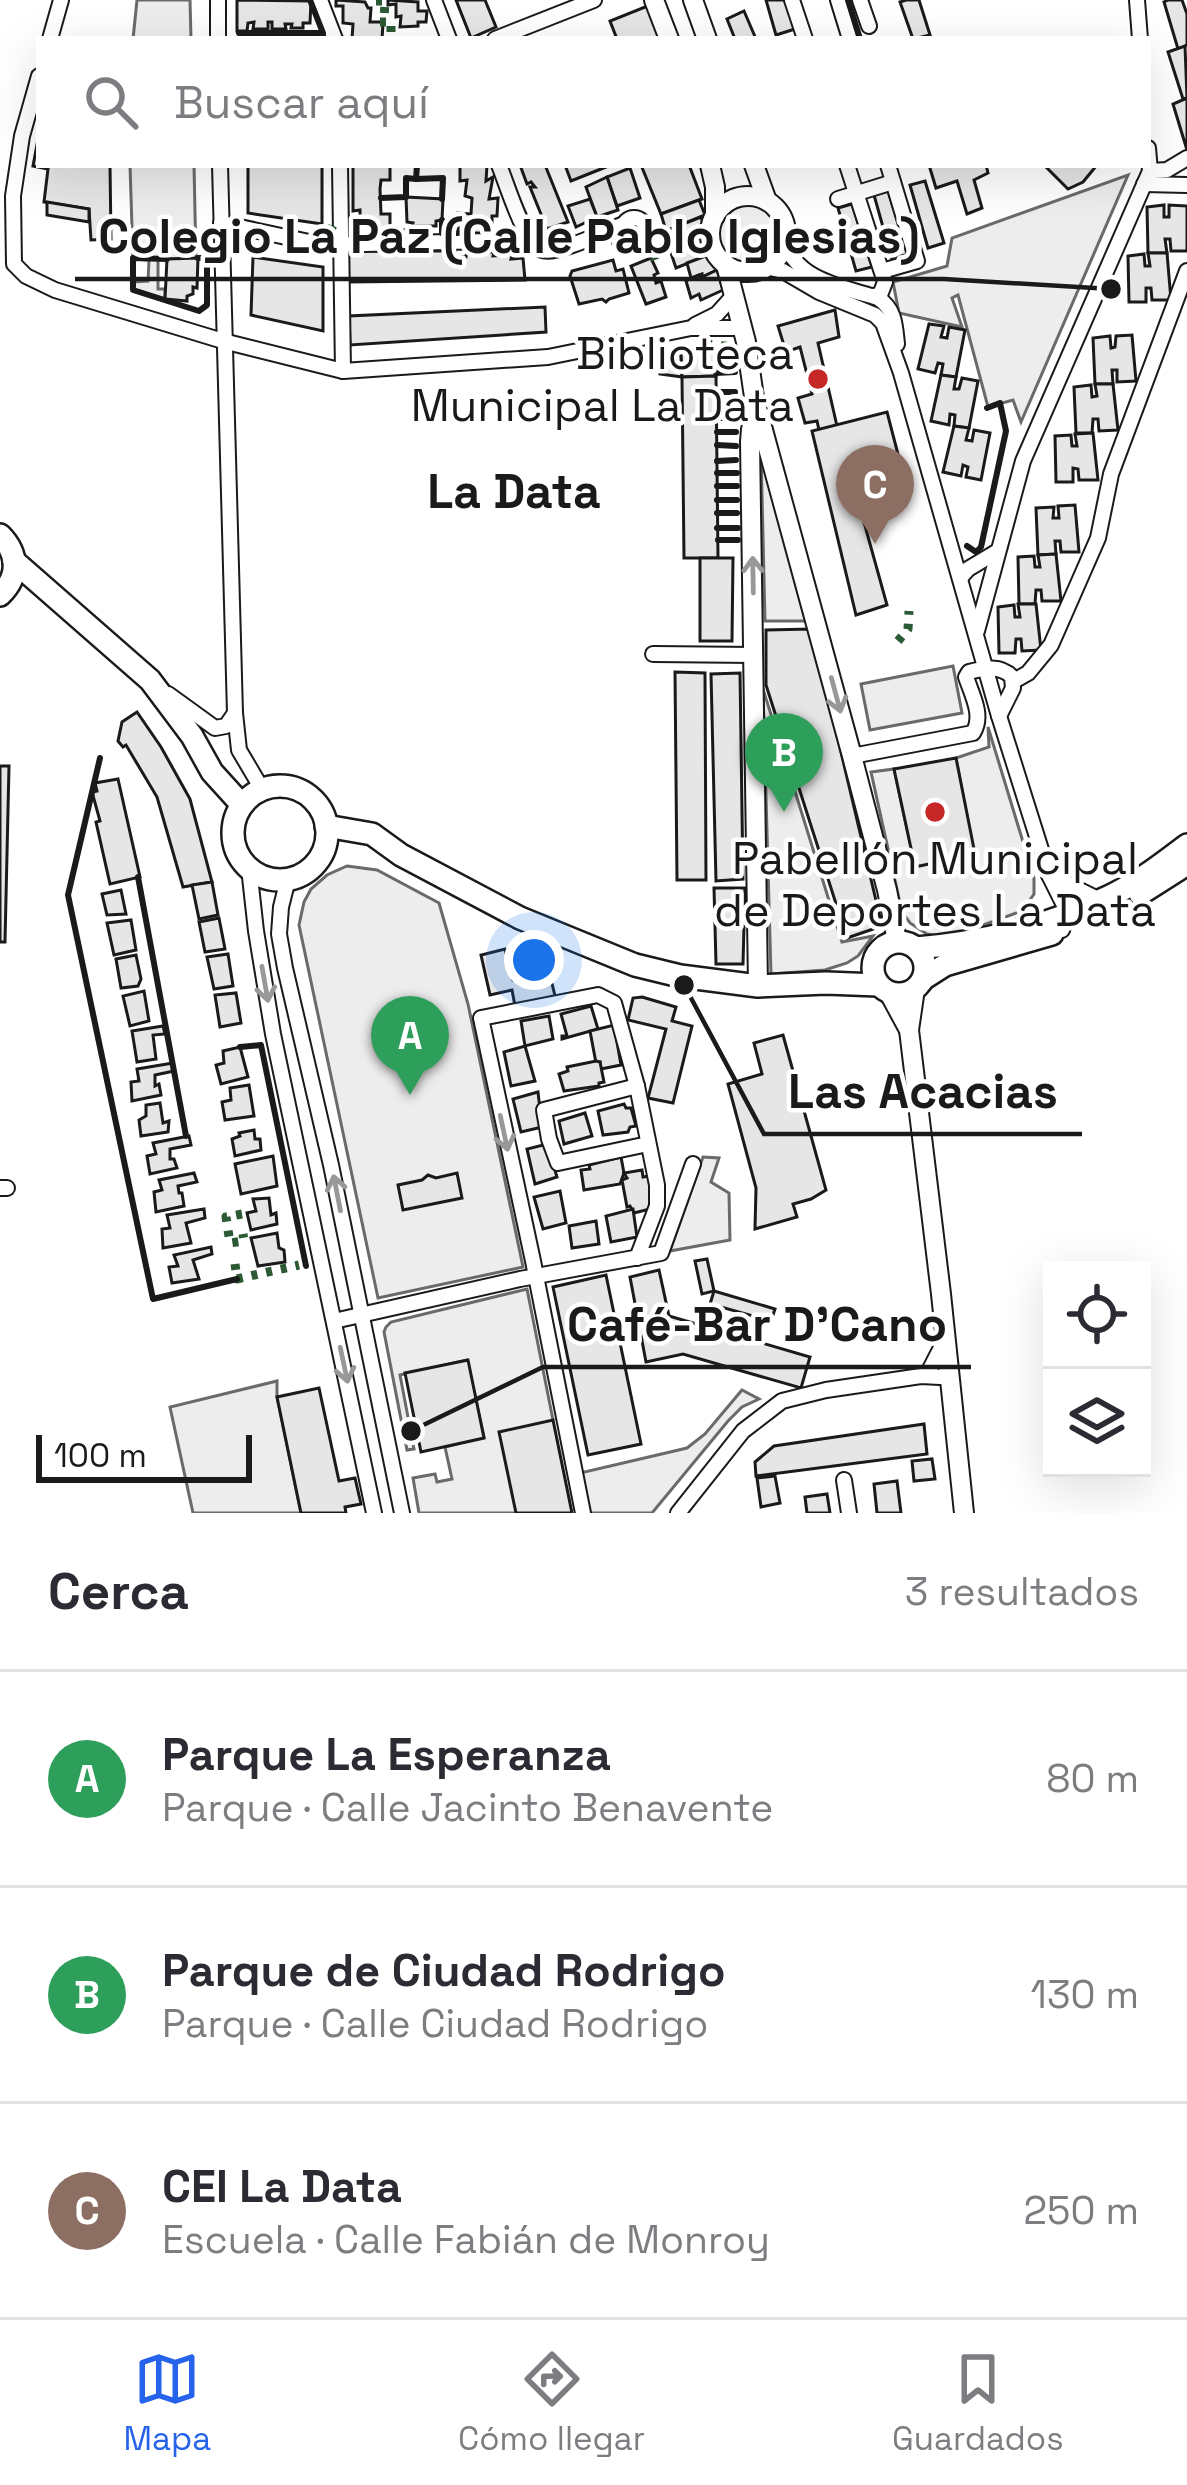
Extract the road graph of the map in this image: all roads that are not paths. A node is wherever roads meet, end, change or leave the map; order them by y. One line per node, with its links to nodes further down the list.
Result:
1 (61, 0): 13 (street)
2 (218, 0): 14 (street)
3 (320, 0): 15 (street)
4 (434, 0): 16 (street)
5 (594, 0): 17 (street)
6 (654, 0): 18 (main road)
7 (692, 0): 19 (main road)
8 (792, 0): 20 (street)
9 (838, 0): 21 (street)
10 (860, 0): 12 (street)
11 (1137, 0): 22 (street)
12 (869, 26)
13 (51, 36)
14 (218, 36)
15 (334, 36)
16 (448, 36)
17 (503, 36)
18 (668, 36)
19 (706, 36)
20 (804, 36)
21 (849, 36)
22 (1140, 36)
23 (36, 87): 53 (street)
24 (1187, 158): 33 (street)
25 (220, 168): 40 (street)
26 (340, 168): 44 (street)
27 (500, 168): 42 (street)
28 (710, 168): 39 (main road)
29 (755, 168): 38 (main road)
30 (848, 168): 36 (street)
31 (889, 168): 34 (street)
32 (1147, 168): 33 (street)
33 (1147, 178): 35 (street); 58 (street)
34 (893, 182): 36 (street); 47 (street)
35 (1187, 185)
36 (857, 192): 37 (street); 47 (street)
37 (838, 199)
38 (767, 201): 39 (main road); 43 (main road)
39 (715, 216): 45 (main road)
40 (221, 223): 44 (street); 53 (street)
41 (624, 224): 42 (street)
42 (529, 240): 44 (street)
43 (785, 242): 46 (main road); 50 (street)
44 (340, 243): 54 (street)
45 (726, 265): 46 (main road); 49 (main road)
46 (757, 270): 49 (main road); 55 (street)
47 (882, 271): 50 (street)
48 (1187, 271): 71 (street)
49 (735, 294): 51 (street); 52 (main road)
50 (872, 296): 55 (street)
51 (691, 328): 52 (street); 54 (street)
52 (742, 328): 56 (main road)
53 (223, 341): 54 (street); 72 (street)
54 (343, 370)
55 (901, 373): 59 (street)
56 (761, 420): 68 (main road, one-way to 56); 74 (main road, one-way to 74)
57 (0, 535): 60 (main road)
58 (998, 550): 61 (street); 63 (street)
59 (951, 551): 61 (street); 62 (street)
60 (14, 561): 64 (main road); 65 (main road)
61 (978, 563): 62 (street)
62 (962, 584): 63 (street); 66 (street)
63 (989, 586): 66 (street)
64 (46, 589): 65 (main road); 70 (main road)
65 (4, 590)
66 (977, 631): 69 (street)
67 (653, 654): 68 (street)
68 (755, 655): 90 (main road)
69 (987, 668): 71 (street); 73 (street); 74 (street)
70 (150, 680): 72 (street); 76 (main road)
71 (1014, 681): 73 (street)
72 (235, 713): 75 (street)
73 (999, 716): 84 (street)
74 (852, 756): 87 (main road)
75 (262, 789): 76 (main road); 77 (main road)
76 (242, 805): 82 (main road)
77 (326, 826): 79 (main road); 80 (main road)
78 (1187, 845): 85 (main road)
79 (322, 854): 80 (main road); 83 (main road)
80 (401, 856): 90 (main road)
81 (1187, 864): 86 (main road)
82 (249, 868): 83 (main road); 98 (street, one-way to 98)
83 (288, 879): 97 (street, one-way to 83)
84 (1051, 880): 85 (street); 86 (street); 86 (street)
85 (1100, 900): 86 (main road)
86 (1054, 926): 87 (main road); 89 (main road)
87 (907, 945): 88 (main road); 89 (main road)
88 (880, 980): 89 (main road); 90 (main road); 91 (main road)
89 (919, 984): 91 (main road)
90 (758, 986)
91 (909, 1030): 99 (main road)
92 (637, 1086): 93 (street); 93 (street); 96 (street, one-way to 96)
93 (648, 1144): 95 (street)
94 (693, 1164): 95 (street)
95 (637, 1258): 96 (street)
96 (536, 1277): 97 (street); 103 (street)
97 (362, 1316): 98 (street); 102 (street)
98 (334, 1321): 101 (street, one-way to 101)
99 (932, 1374): 104 (street); 106 (main road)
100 (844, 1480): 105 (street)
101 (374, 1513)
102 (402, 1513)
103 (583, 1513)
104 (679, 1513)
105 (849, 1513)
106 (964, 1513)

